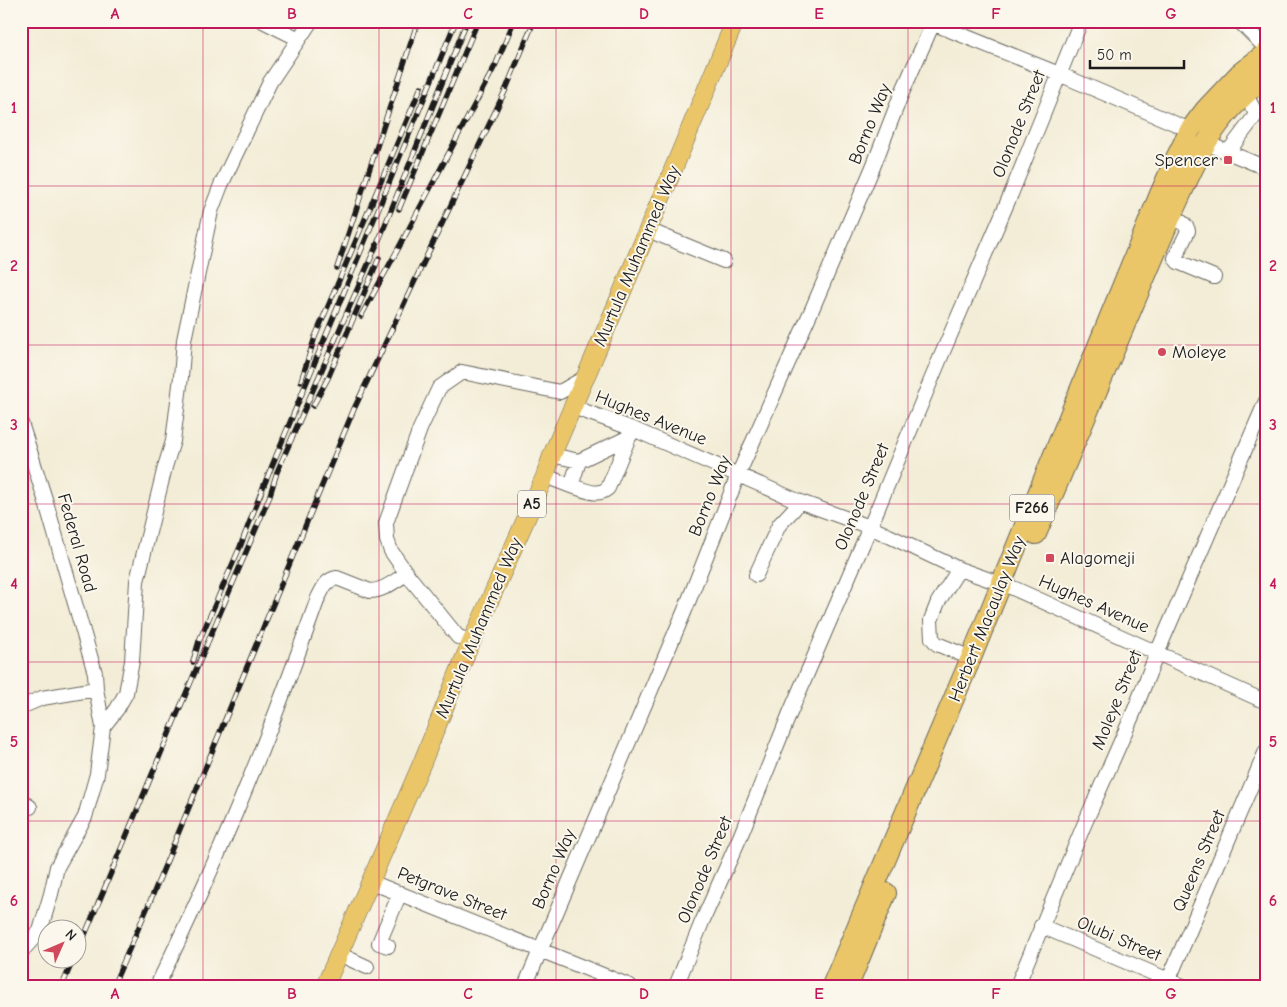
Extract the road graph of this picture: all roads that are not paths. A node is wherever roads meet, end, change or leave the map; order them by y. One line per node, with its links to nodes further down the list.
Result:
1 (263, 21): 7 (street)
2 (311, 21): 7 (street)
3 (735, 21): 17 (main road, Murtula Muhammed Way / A5)
4 (1081, 21): 10 (street, Olonode Street)
5 (1239, 21): 8 (street)
6 (931, 22): 10 (street); 28 (street, Borno Way)
7 (299, 39): 43 (street)
8 (1266, 48)
9 (1266, 53): 13 (highway, Herbert Macaulay Way / F266)
10 (1059, 74): 13 (street); 32 (street, Olonode Street)
11 (1266, 77): 12 (highway, Herbert Macaulay Way / F266)
12 (1245, 94): 14 (highway, Herbert Macaulay Way / F266); 15 (street)
13 (1190, 130): 36 (highway, Herbert Macaulay Way / F266)
14 (1206, 143): 15 (street); 18 (highway, Herbert Macaulay Way / F266)
15 (1228, 152): 16 (street)
16 (1266, 168)
17 (648, 230): 19 (street); 21 (main road, Murtula Muhammed Way / A5)
18 (1169, 247): 20 (street); 36 (highway, Herbert Macaulay Way / F266)
19 (724, 261)
20 (1214, 276)
21 (586, 377): 23 (main road, Murtula Muhammed Way / A5); 34 (street)
22 (1266, 402): 38 (street, Moleye Street)
23 (573, 407): 25 (street, Hughes Avenue); 26 (main road, Murtula Muhammed Way / A5)
24 (21, 423): 40 (street, Federal Road)
25 (631, 433): 27 (street); 28 (street, Hughes Avenue); 30 (street)
26 (552, 455): 27 (street); 29 (main road, Murtula Muhammed Way / A5)
27 (579, 461): 30 (street)
28 (738, 475): 31 (street, Hughes Avenue); 49 (street, Borno Way)
29 (544, 476): 30 (street); 37 (main road, Murtula Muhammed Way / A5)
30 (571, 486)
31 (798, 501): 32 (street, Hughes Avenue); 35 (street)
32 (870, 527): 33 (street, Hughes Avenue); 58 (street, Olonode Street)
33 (959, 569): 36 (street, Hughes Avenue); 39 (street)
34 (407, 574): 37 (street); 54 (street)
35 (756, 575)
36 (1007, 586): 38 (street, Hughes Avenue); 39 (highway, Herbert Macaulay Way / F266); 60 (highway, Herbert Macaulay Way / F266)
37 (472, 641): 45 (main road, Murtula Muhammed Way / A5)
38 (1157, 653): 41 (street, Hughes Avenue); 47 (street, Moleye Street)
39 (971, 658): 59 (highway, Herbert Macaulay Way / F266)
40 (96, 689): 42 (street); 43 (street, Federal Road)
41 (1266, 702)
42 (21, 707)
43 (103, 727): 50 (street)
44 (1266, 751): 53 (street, Queens Street)
45 (371, 882): 46 (street, Petgrave Street); 51 (main road, Murtula Muhammed Way / A5)
46 (400, 893): 48 (street); 49 (street, Petgrave Street)
47 (1041, 926): 53 (street, Olubi Street); 61 (street, Moleye Street)
48 (388, 946)
49 (540, 950): 56 (street, Borno Way); 57 (street, Petgrave Street)
50 (21, 952)
51 (339, 954): 52 (street); 55 (main road, Murtula Muhammed Way / A5)
52 (367, 967)
53 (1167, 983): 62 (street, Olubi Street)
54 (157, 986)
55 (325, 986)
56 (525, 986)
57 (630, 986)
58 (676, 986)
59 (832, 986)
60 (848, 986)
61 (1017, 986)
62 (1183, 986)

